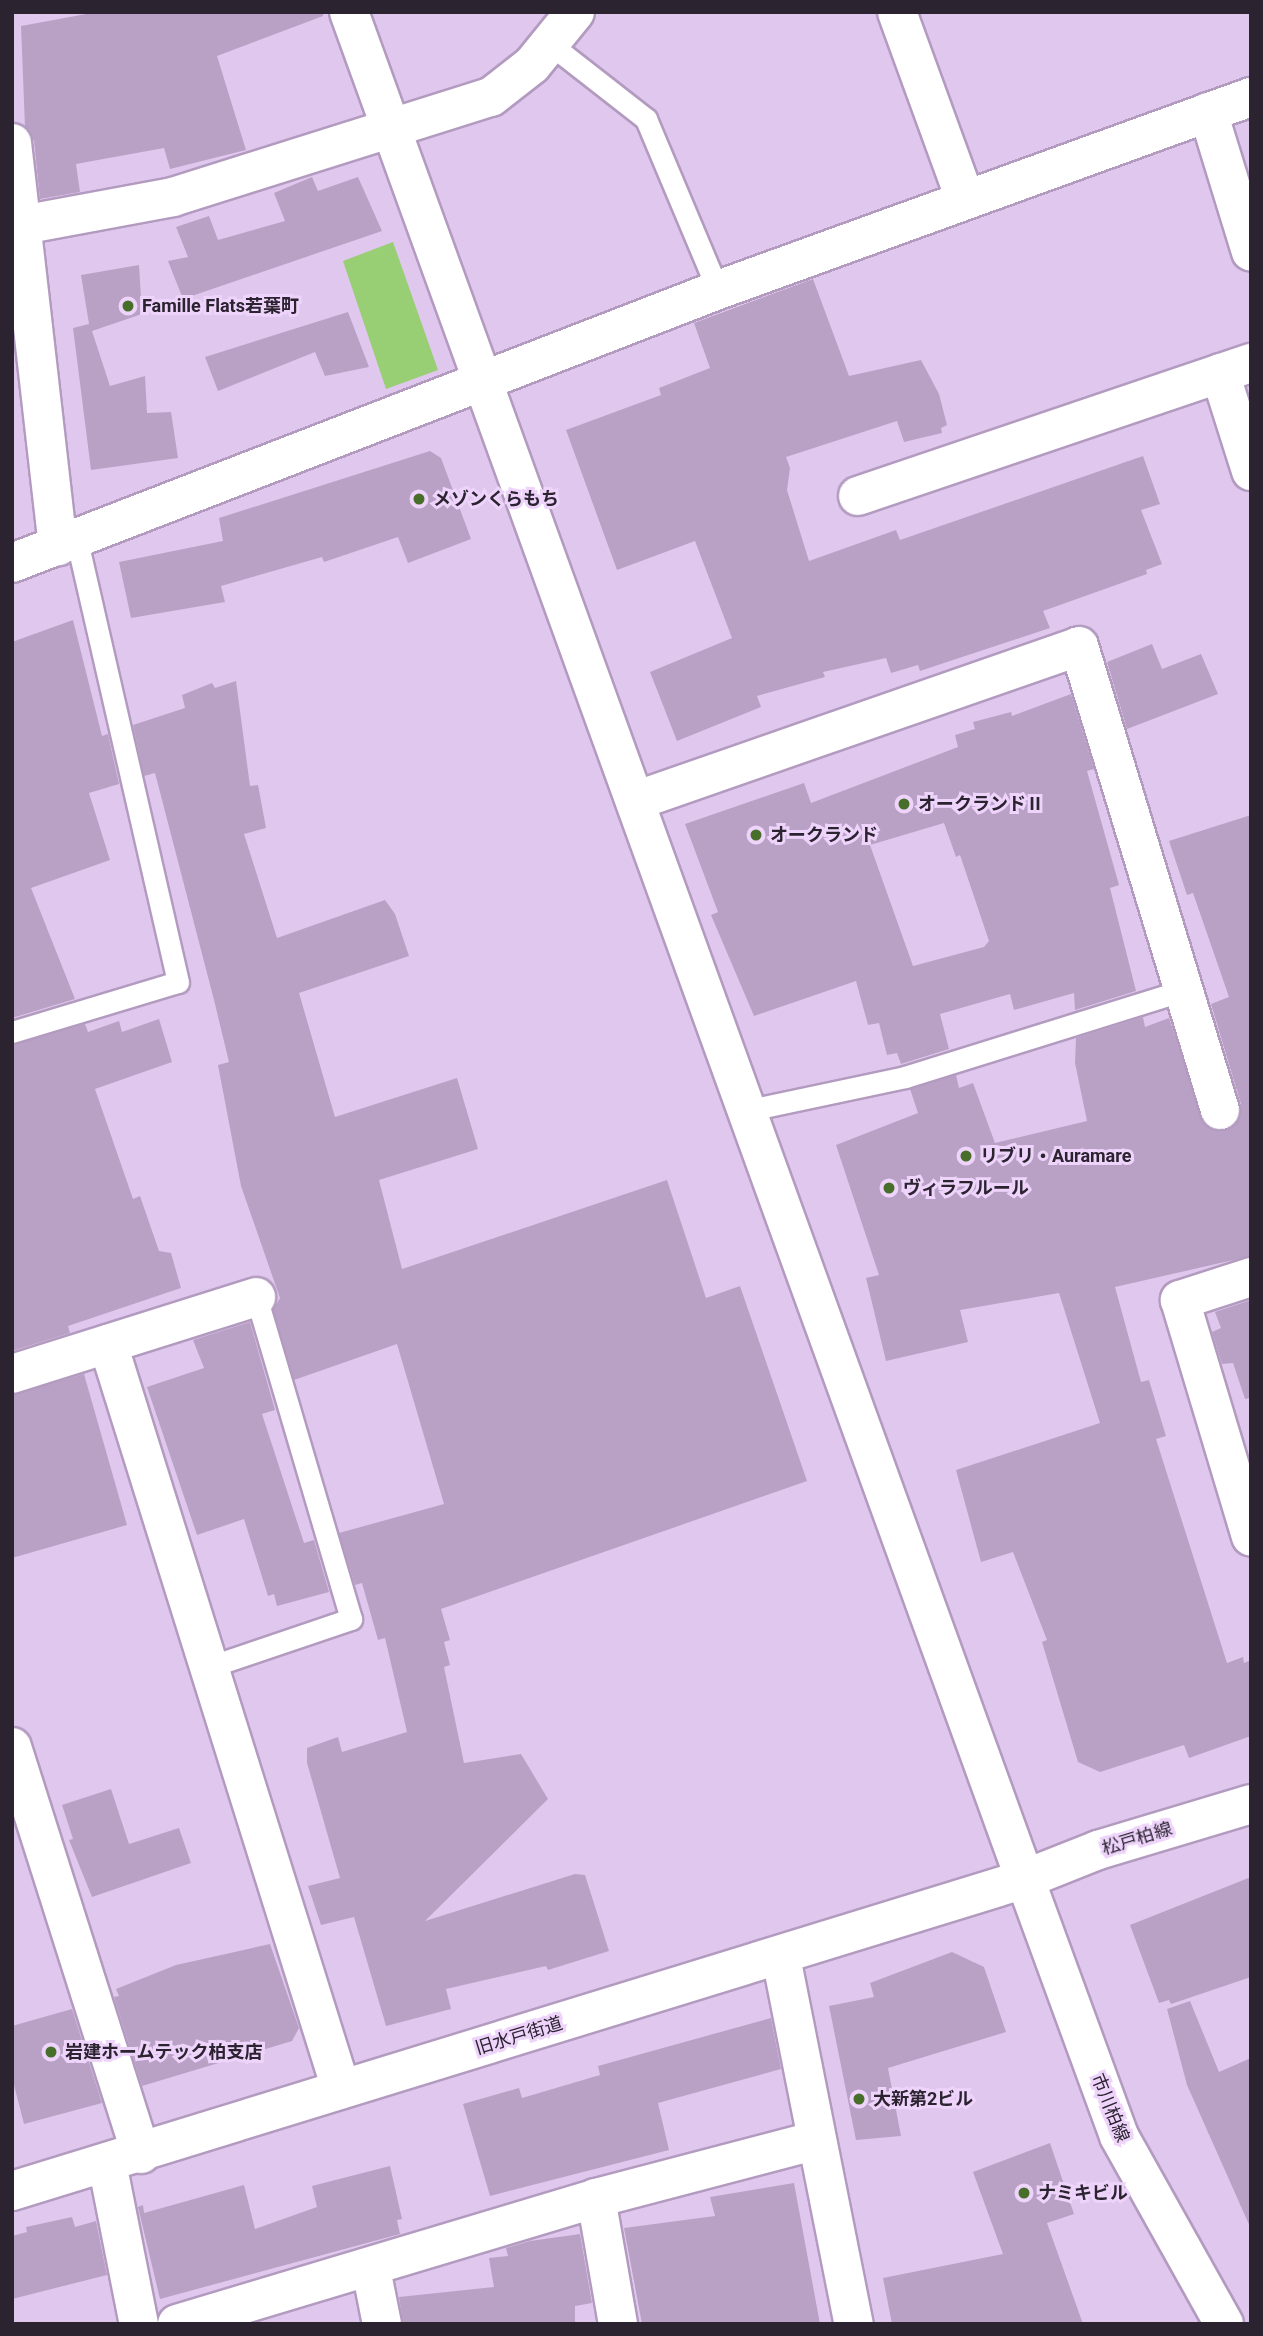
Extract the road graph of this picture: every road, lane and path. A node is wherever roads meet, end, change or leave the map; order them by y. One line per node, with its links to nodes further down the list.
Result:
1 (349, 12): 7 (street, 市川柏線)
2 (575, 12): 4 (street)
3 (897, 12): 9 (street)
4 (551, 44): 7 (street); 12 (lane)
5 (1251, 97): 6 (street)
6 (1208, 112): 9 (street); 11 (street)
7 (391, 132): 10 (street); 14 (street, 市川柏線)
8 (12, 143): 10 (street)
9 (965, 199): 12 (street)
10 (22, 225): 17 (street)
11 (1251, 252)
12 (718, 290): 14 (street)
13 (1235, 368): 15 (street); 16 (street)
14 (481, 382): 17 (street); 19 (street, 市川柏線)
15 (1251, 471)
16 (858, 496)
17 (68, 543): 18 (street); 21 (lane)
18 (12, 563)
19 (635, 802): 20 (street); 22 (street, 市川柏線)
20 (1184, 990): 22 (lane); 23 (street)
21 (12, 1032)
22 (749, 1110): 33 (street, 市川柏線)
23 (1220, 1110)
24 (1251, 1277): 28 (street)
25 (256, 1297): 26 (street); 30 (lane)
26 (108, 1344): 27 (street); 30 (street)
27 (12, 1374)
28 (1240, 1458): 29 (street)
29 (1251, 1537)
30 (209, 1667): 35 (street)
31 (12, 1747): 37 (street)
32 (1251, 1804): 33 (street, 松戸柏線)
33 (1025, 1879): 34 (street, 旧水戸街道); 46 (street, 市川柏線)
34 (781, 1957): 35 (street, 旧水戸街道); 36 (street)
35 (341, 2089): 37 (street, 旧水戸街道)
36 (817, 2140): 39 (street); 45 (street)
37 (124, 2159): 38 (street, 旧水戸街道); 41 (street)
38 (12, 2191)
39 (596, 2198): 40 (street); 44 (street)
40 (371, 2269): 42 (street); 43 (street)
41 (139, 2324)
42 (177, 2324)
43 (382, 2324)
44 (618, 2324)
45 (854, 2324)
46 (1224, 2324)

